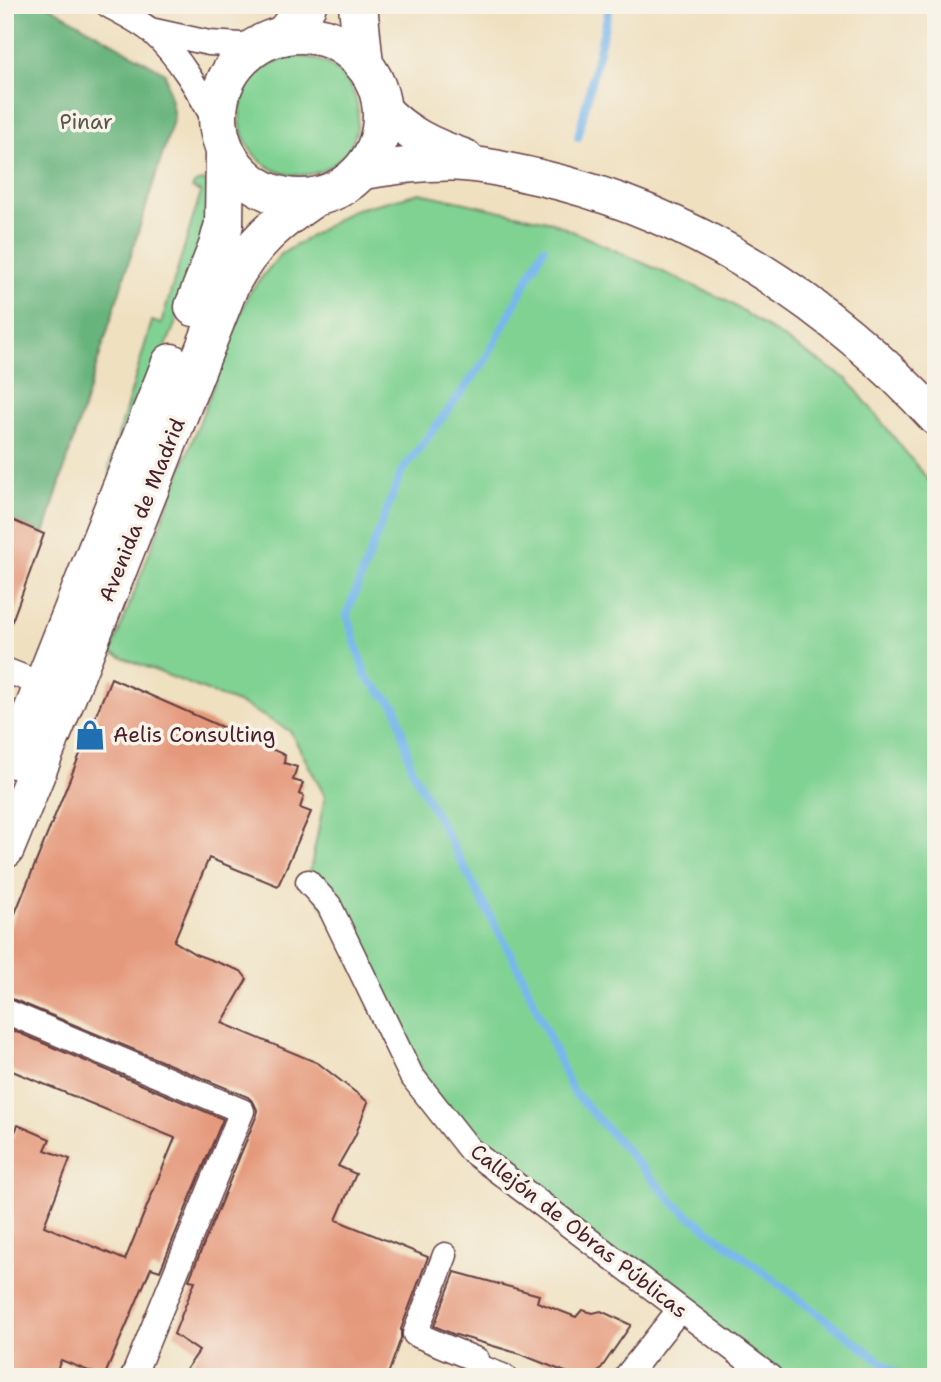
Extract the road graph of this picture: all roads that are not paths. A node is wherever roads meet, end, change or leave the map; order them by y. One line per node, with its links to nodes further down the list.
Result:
1 (108, 5): 4 (street)
2 (307, 5): 5 (main road)
3 (358, 5): 6 (main road)
4 (150, 30): 5 (street); 8 (street)
5 (270, 41): 6 (main road, Avenida de Madrid); 8 (main road, Avenida de Madrid)
6 (364, 65): 7 (main road, Avenida de Madrid)
7 (382, 108): 9 (main road); 10 (main road, Avenida de Madrid)
8 (221, 138): 11 (main road, Avenida de Madrid); 14 (main road, Avenida de Madrid)
9 (508, 170): 10 (main road); 12 (main road)
10 (360, 172): 11 (main road, Avenida de Madrid)
11 (315, 197): 16 (main road, Avenida de Madrid)
12 (936, 418)
13 (5, 670): 14 (street)
14 (43, 685): 15 (main road, Avenida de Madrid)
15 (5, 780)
16 (5, 849)
17 (308, 882): 20 (street, Callejón de Obras Públicas)
18 (5, 1011): 22 (street)
19 (445, 1255): 21 (street)
20 (680, 1309): 24 (street); 25 (street, Callejón de Obras Públicas)
21 (476, 1371): 23 (street)
22 (133, 1377)
23 (505, 1377)
24 (626, 1377)
25 (770, 1377)

